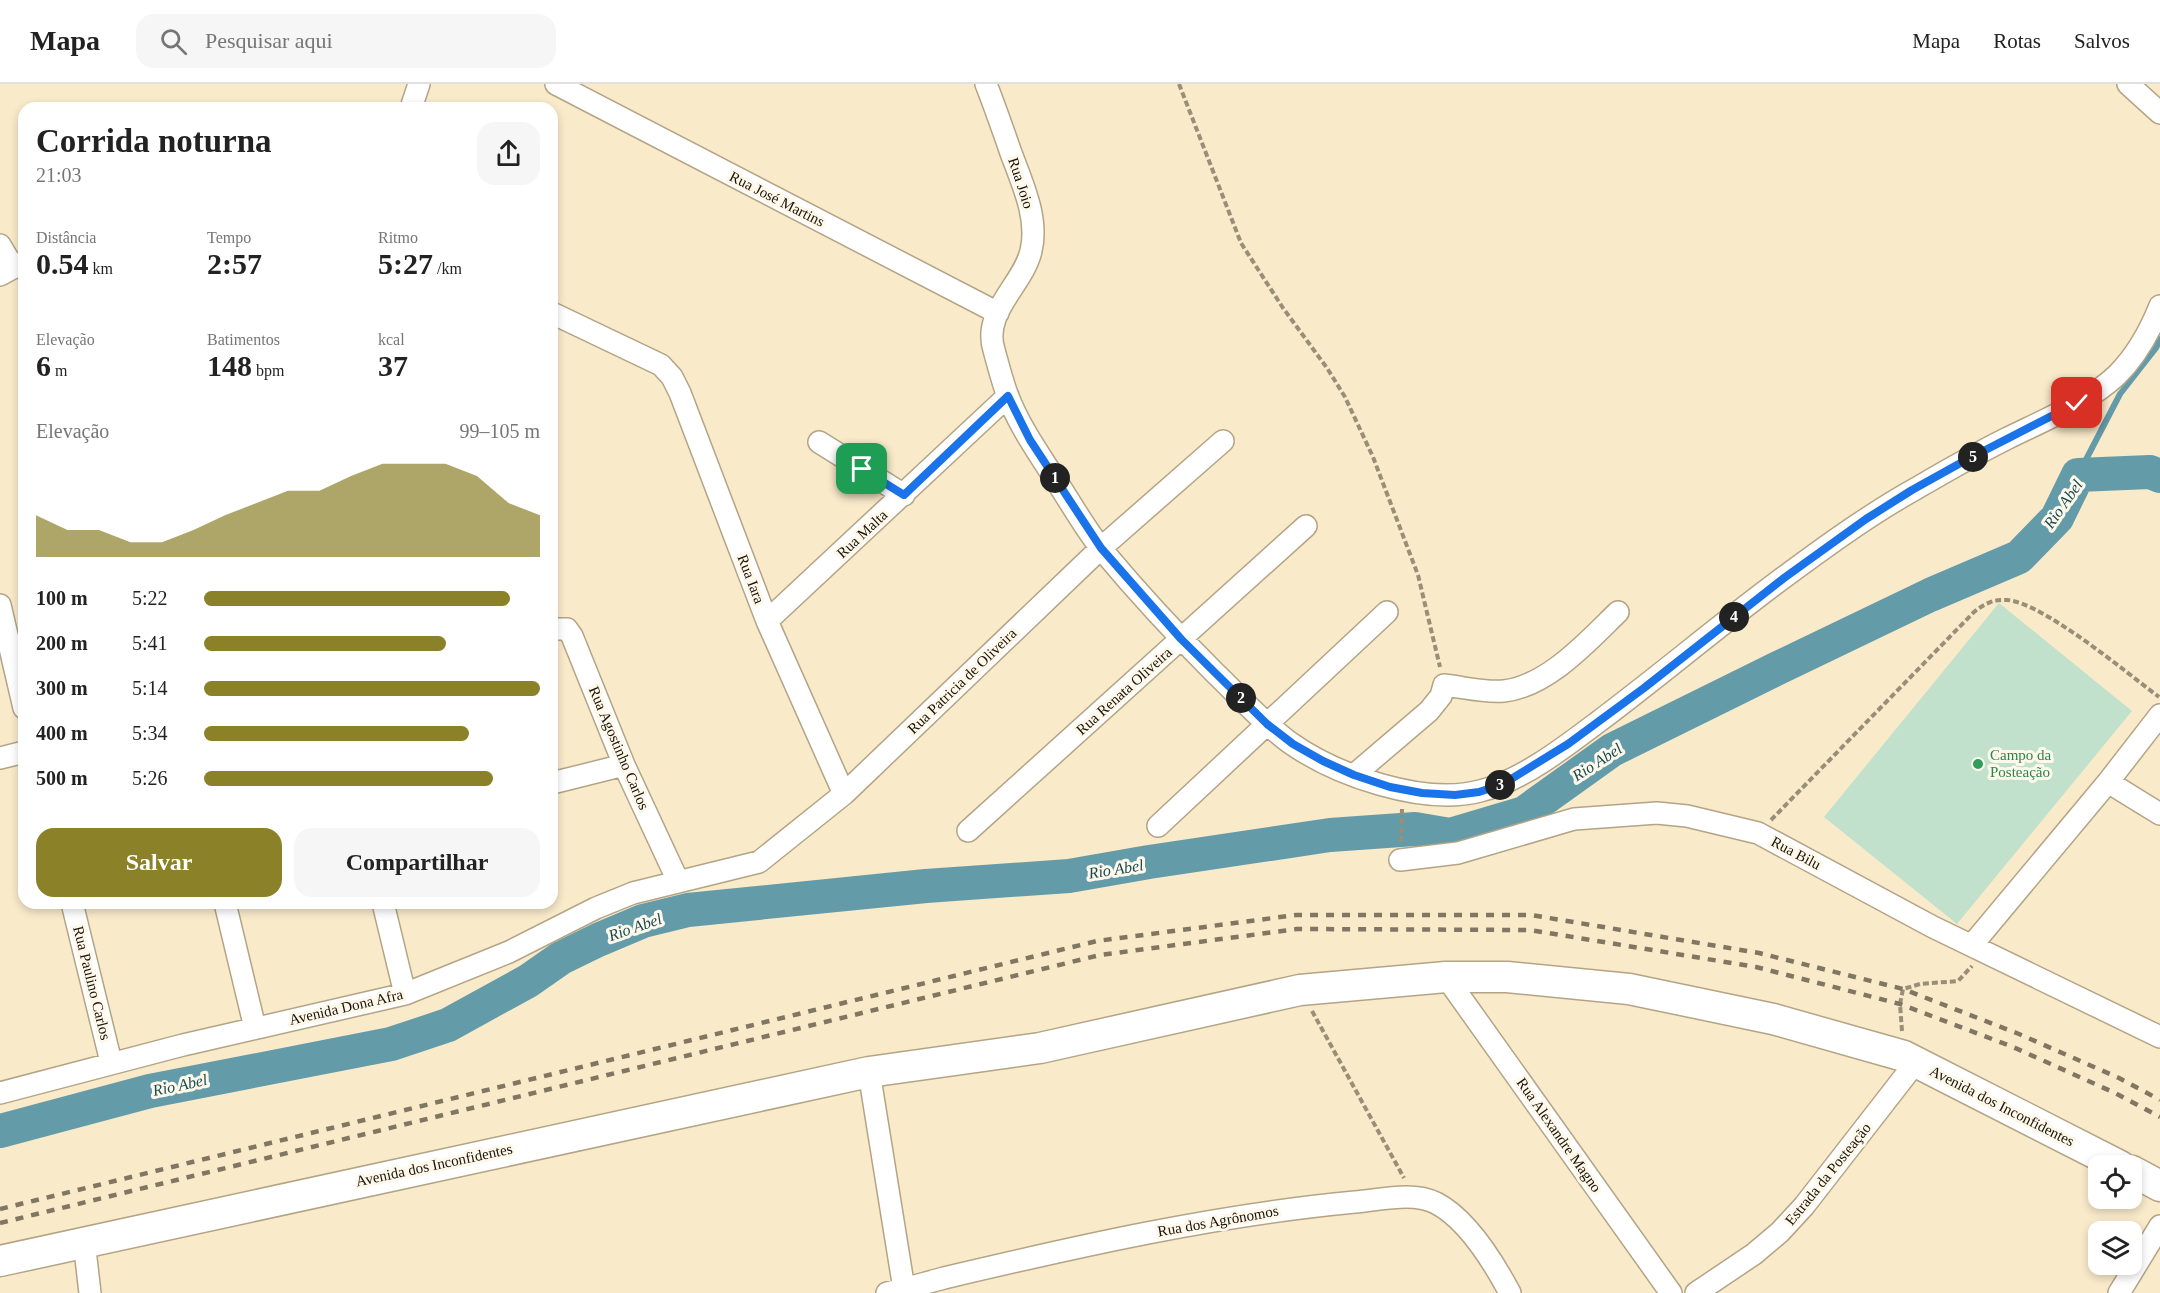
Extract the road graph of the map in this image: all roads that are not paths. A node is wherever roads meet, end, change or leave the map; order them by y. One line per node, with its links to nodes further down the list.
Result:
1 (419, 84): 5 (street)
2 (556, 84): 10 (street, Rua José Martins)
3 (986, 84): 10 (street, Rua Joio)
4 (2128, 84): 6 (street)
5 (413, 102)
6 (2160, 113)
7 (0, 245): 8 (street)
8 (12, 268)
9 (2159, 309): 30 (street, Rua Joio)
10 (998, 313): 12 (street, Rua Joio)
11 (558, 315): 21 (street, Rua Iara)
12 (1008, 396): 15 (street, Rua Malta); 17 (street, Rua Joio)
13 (1223, 441): 17 (street, Rua Patricia de Oliveira)
14 (819, 442): 15 (street)
15 (904, 495): 21 (street, Rua Malta)
16 (1306, 526): 23 (street, Rua Renata Oliveira)
17 (1101, 548): 23 (street, Rua Joio); 33 (street, Rua Patricia de Oliveira)
18 (0, 605): 24 (street)
19 (1387, 612): 26 (street)
20 (1618, 612): 30 (street)
21 (768, 621): 33 (street, Rua Iara)
22 (558, 629): 29 (street, Rua Agostinho Carlos)
23 (1181, 639): 26 (street, Rua Joio); 36 (street, Rua Renata Oliveira)
24 (18, 682)
25 (2160, 715): 32 (street)
26 (1267, 724): 30 (street, Rua Joio); 35 (street)
27 (18, 754): 28 (street)
28 (0, 758)
29 (624, 765): 31 (street); 38 (street, Rua Agostinho Carlos)
30 (1354, 775)
31 (558, 782)
32 (2108, 782): 34 (street); 42 (street)
33 (844, 794): 38 (street, Rua Patricia de Oliveira)
34 (2160, 814)
35 (1158, 826)
36 (968, 831)
37 (1401, 853): 42 (street, Rua Bilu)
38 (678, 881): 44 (street, Avenida Dona Afra)
39 (73, 909): 48 (street, Rua Paulino Carlos)
40 (226, 909): 45 (street)
41 (384, 909): 44 (street)
42 (1979, 949): 46 (street, Rua Bilu)
43 (1446, 977): 47 (main road, Avenida dos Inconfidentes); 49 (main road, Avenida dos Inconfidentes); 61 (street, Rua Alexandre Magno)
44 (405, 994): 45 (street, Avenida Dona Afra)
45 (255, 1028): 48 (street, Avenida Dona Afra)
46 (2160, 1037)
47 (1910, 1059): 51 (main road, Avenida dos Inconfidentes); 62 (street, Estrada da Posteação)
48 (111, 1062): 50 (street, Avenida Dona Afra)
49 (869, 1072): 55 (main road, Avenida dos Inconfidentes); 58 (street)
50 (0, 1093)
51 (2098, 1155)
52 (2142, 1177): 53 (main road)
53 (2160, 1186)
54 (2160, 1226): 63 (street)
55 (84, 1241): 56 (main road, Avenida dos Inconfidentes); 59 (street)
56 (0, 1261)
57 (944, 1286): 58 (street, Rua dos Agrônomos); 60 (street, Rua dos Agrônomos)
58 (896, 1291)
59 (90, 1293)
60 (1510, 1293)
61 (1671, 1293)
62 (1696, 1293)
63 (2119, 1293)

